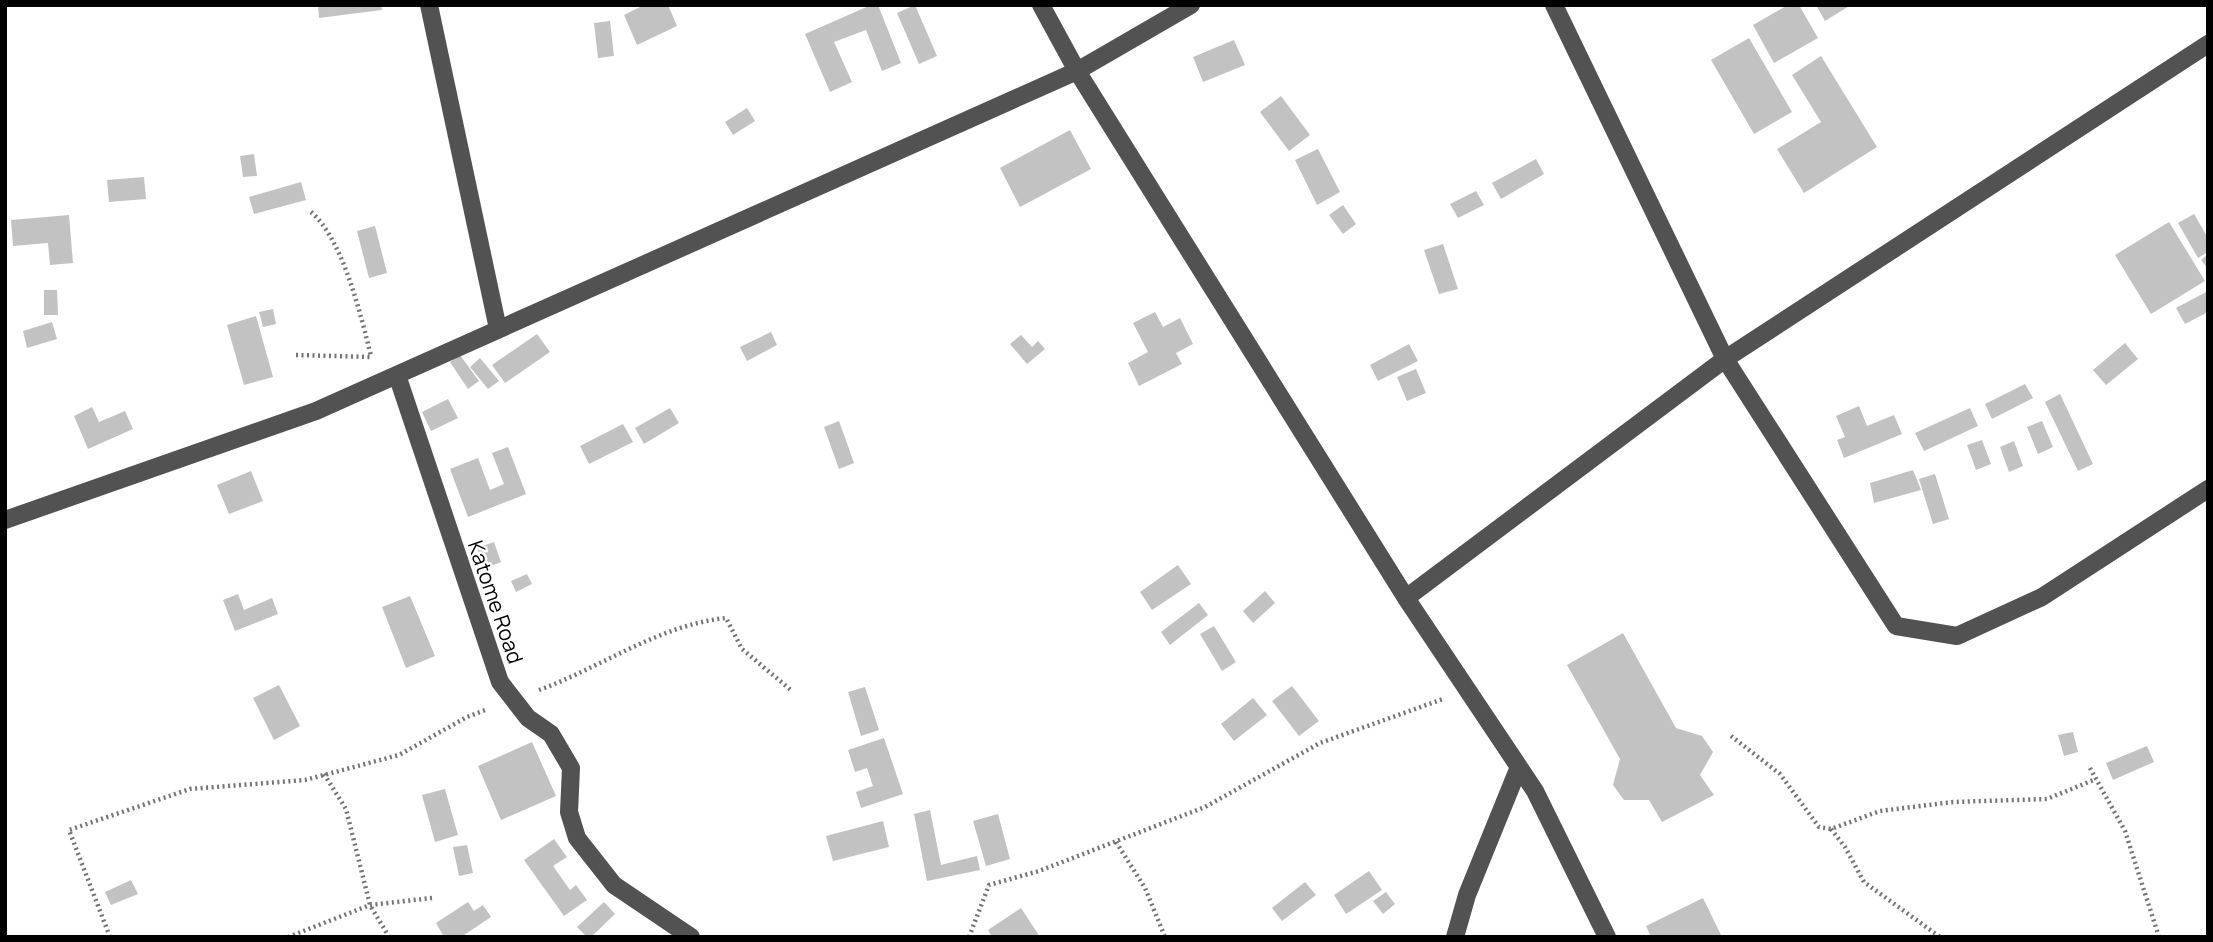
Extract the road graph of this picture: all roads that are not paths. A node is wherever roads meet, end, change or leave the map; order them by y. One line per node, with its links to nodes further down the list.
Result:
1 (429, 5): 7 (street)
2 (1041, 5): 6 (street)
3 (1191, 5): 6 (street)
4 (1554, 5): 8 (street)
5 (2208, 44): 8 (street)
6 (1077, 71): 7 (street); 12 (street)
7 (498, 329): 9 (street)
8 (1725, 359): 10 (street); 12 (street)
9 (397, 374): 11 (street); 14 (street, Katome Road)
10 (2208, 489)
11 (5, 520)
12 (1406, 598): 13 (street)
13 (1519, 767): 15 (street); 16 (street)
14 (691, 937)
15 (1455, 937)
16 (1607, 937)

